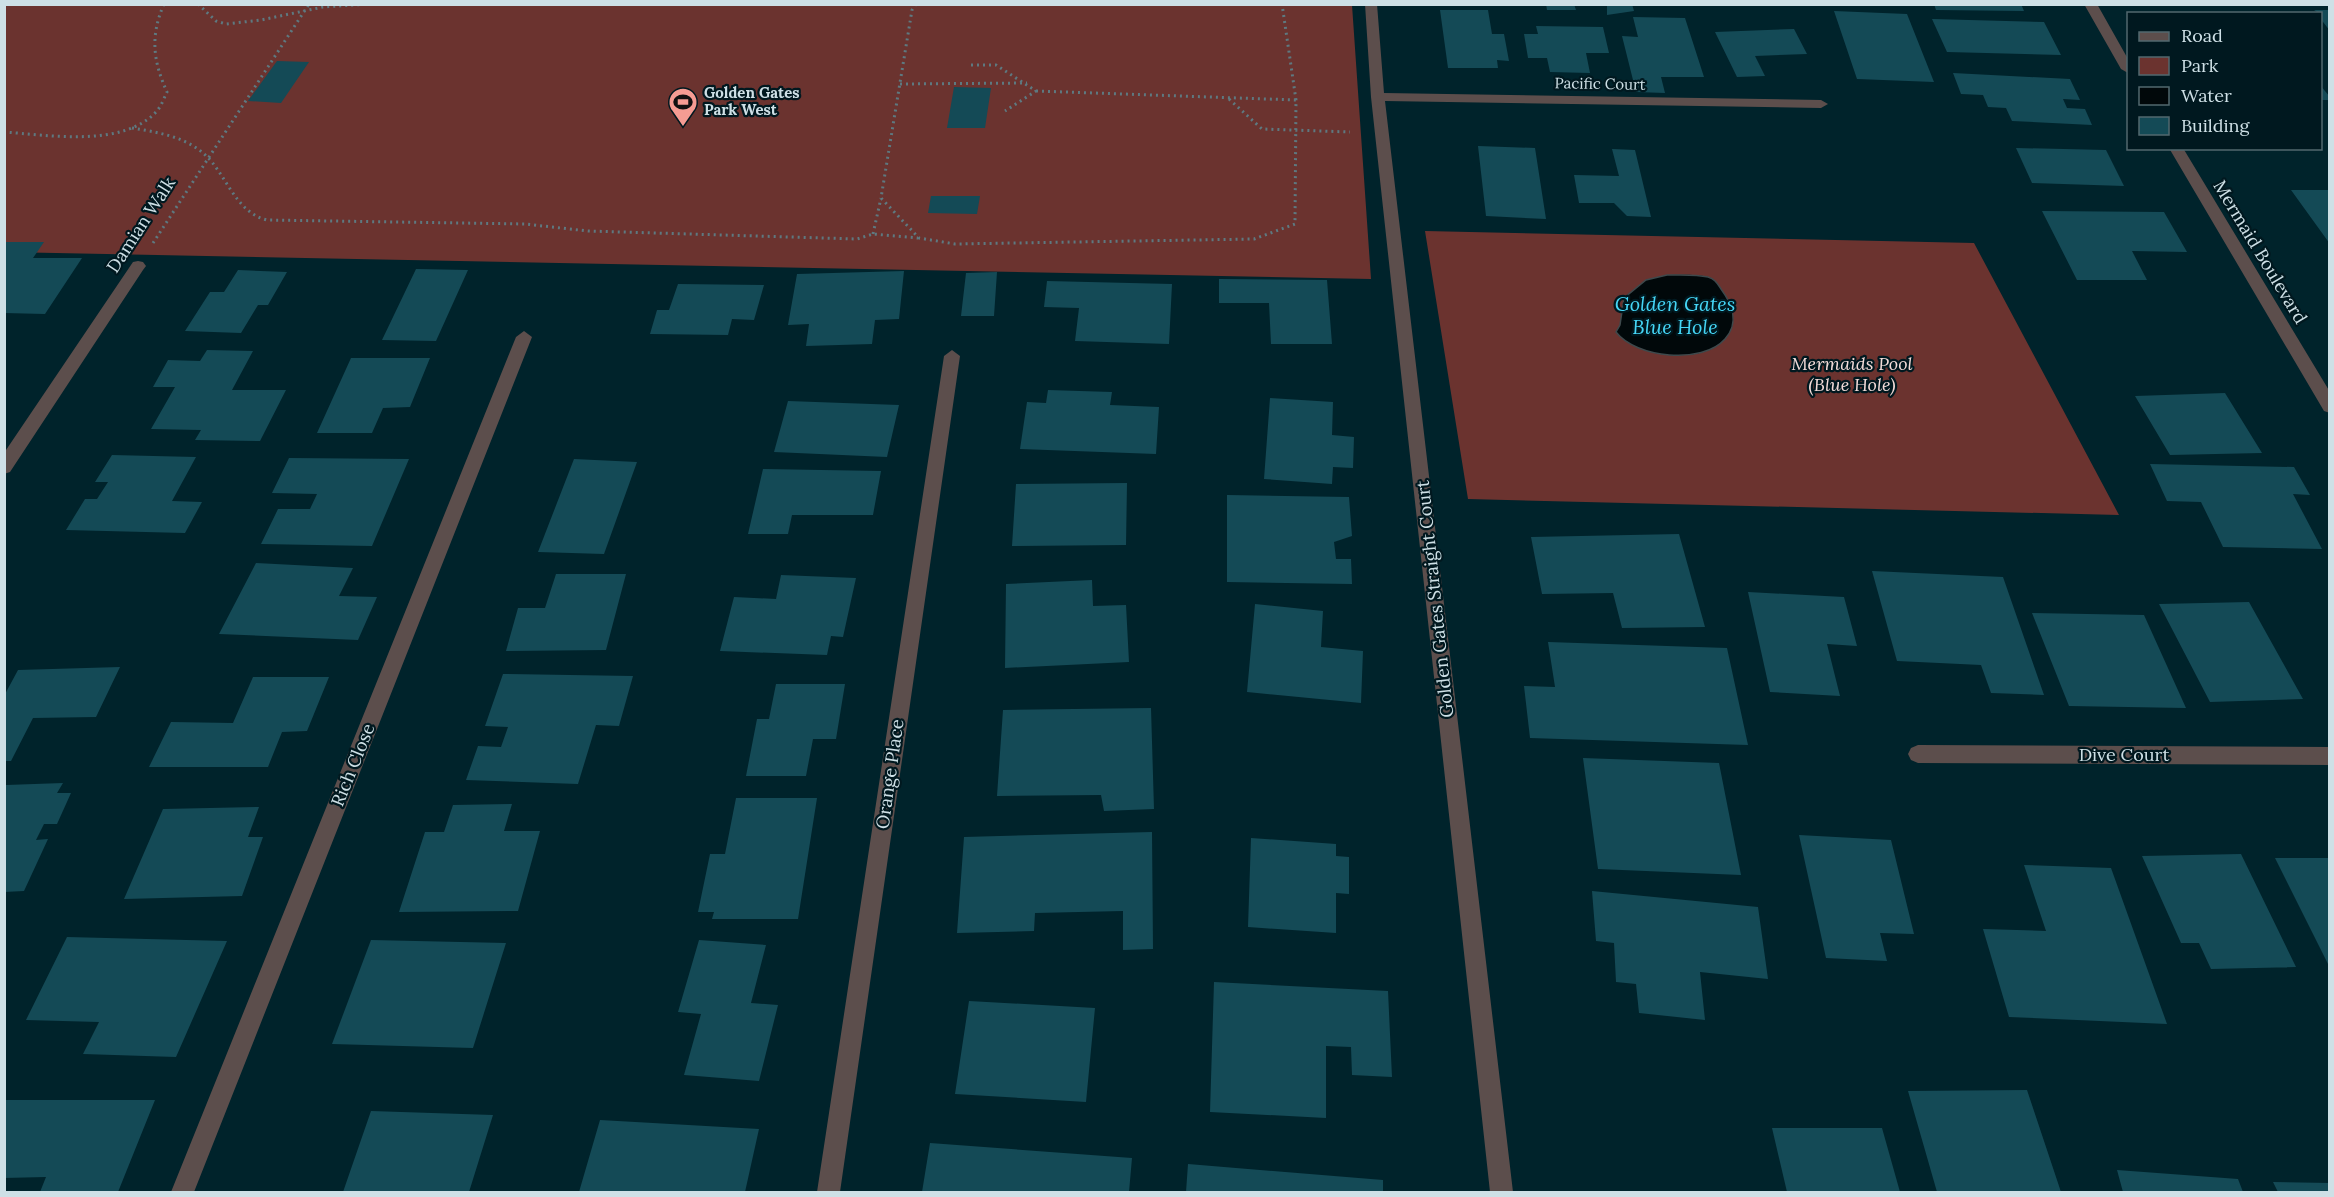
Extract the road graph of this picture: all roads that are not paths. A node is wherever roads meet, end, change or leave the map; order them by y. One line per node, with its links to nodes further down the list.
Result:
1 (1371, 4): 4 (street, Golden Gates Straight Court)
2 (2090, 4): 3 (street)
3 (2127, 67)
4 (1378, 97): 5 (street, Pacific Court); 16 (street, Golden Gates Straight Court)
5 (1821, 104)
6 (2177, 150): 10 (street, Mermaid Boulevard)
7 (138, 266): 11 (street, Damian Walk)
8 (524, 337): 14 (street, Rich Close)
9 (952, 356): 15 (street, Orange Place)
10 (2330, 407)
11 (4, 467)
12 (1918, 754): 13 (street, Dive Court)
13 (2330, 756)
14 (182, 1192)
15 (828, 1192)
16 (1502, 1192)

